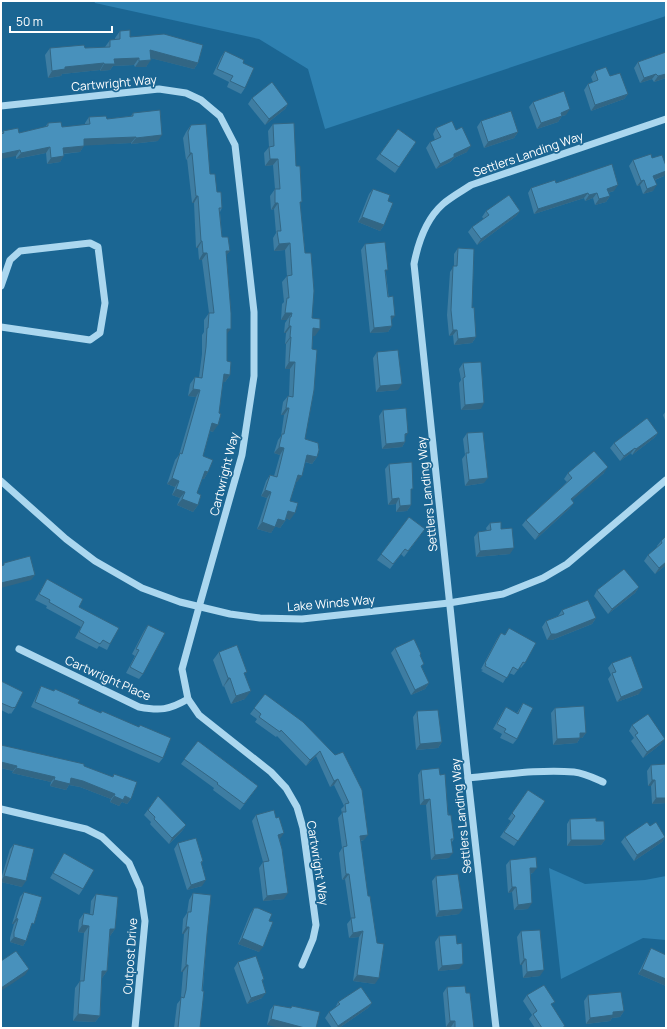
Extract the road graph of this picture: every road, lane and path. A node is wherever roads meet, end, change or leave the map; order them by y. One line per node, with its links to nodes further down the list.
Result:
1 (1, 106): 8 (street, Cartwright Way)
2 (666, 119): 7 (street, Settlers Landing Way)
3 (1, 286): 4 (street)
4 (1, 327)
5 (666, 480): 7 (street, Lake Winds Way)
6 (1, 481): 8 (street, Lake Winds Way)
7 (449, 603): 8 (street, Lake Winds Way); 11 (street, Settlers Landing Way)
8 (199, 606): 10 (street, Cartwright Way)
9 (19, 649): 10 (street, Cartwright Place)
10 (188, 699): 14 (street, Cartwright Way)
11 (468, 778): 12 (street); 16 (street, Settlers Landing Way)
12 (603, 782)
13 (1, 809): 15 (street, Outpost Drive)
14 (302, 965)
15 (135, 1028)
16 (496, 1028)

